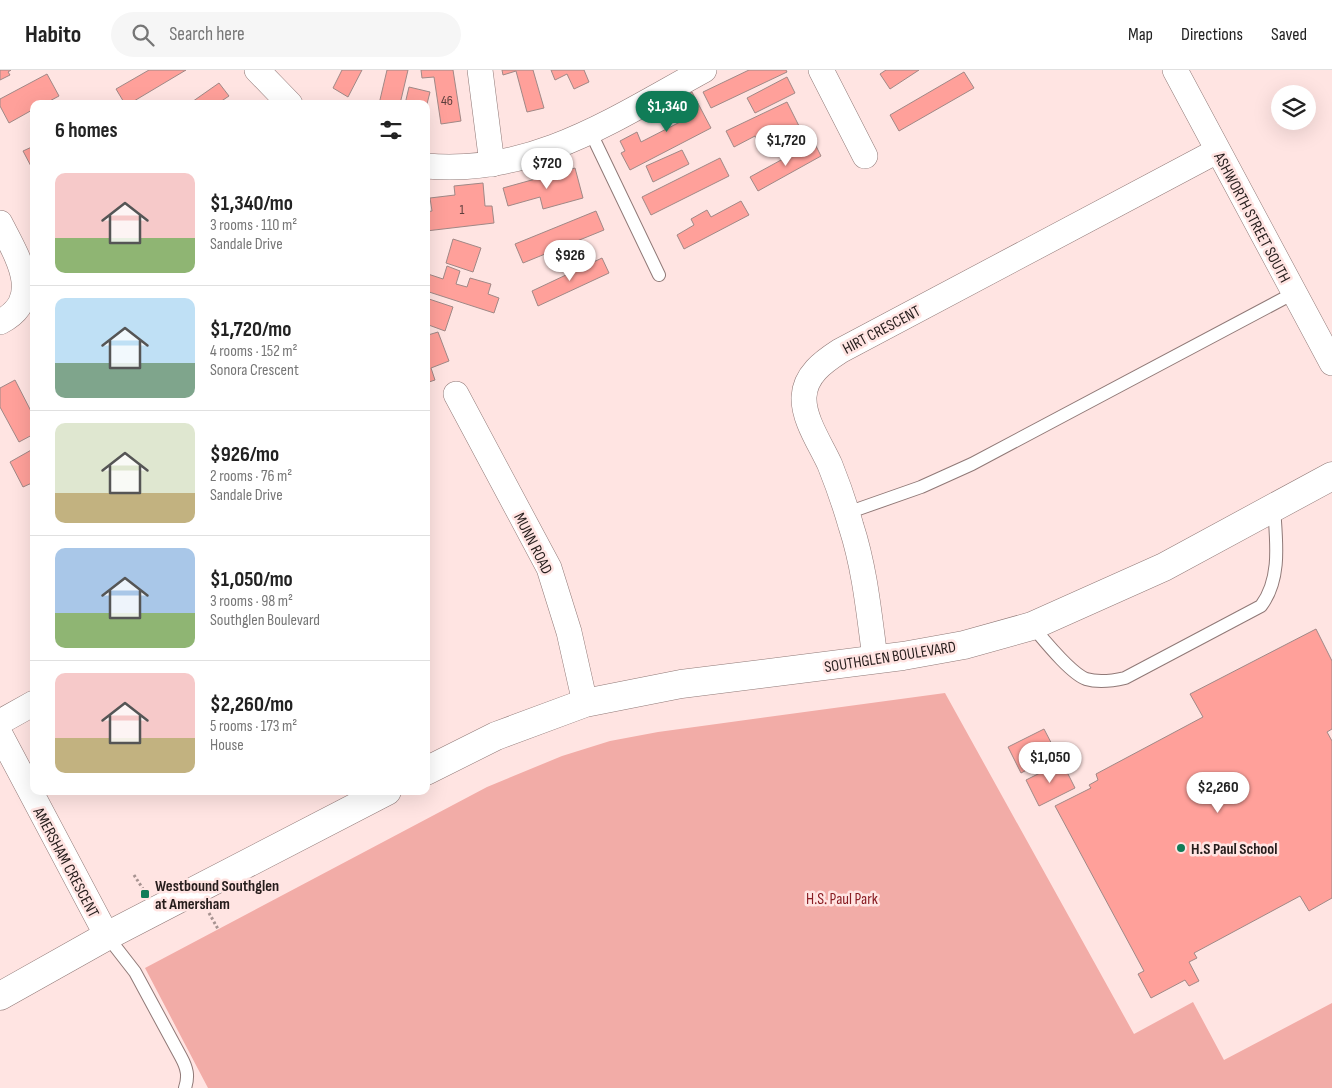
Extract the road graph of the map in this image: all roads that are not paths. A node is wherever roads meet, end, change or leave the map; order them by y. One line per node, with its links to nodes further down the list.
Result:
1 (257, 70): 6 (street)
2 (480, 70): 10 (street)
3 (704, 70): 7 (street)
4 (821, 70): 9 (street)
5 (1175, 70): 8 (street, ASHWORTH STREET SOUTH)
6 (286, 100)
7 (590, 131): 10 (street); 13 (lane)
8 (1217, 151): 14 (street, ASHWORTH STREET SOUTH); 20 (street, HIRT CRESCENT)
9 (865, 156)
10 (492, 164): 11 (street)
11 (430, 166)
12 (0, 223): 15 (street)
13 (659, 275)
14 (1294, 293): 16 (street, ASHWORTH STREET SOUTH); 20 (lane)
15 (0, 322)
16 (1332, 363)
17 (456, 394): 23 (street, MUNN ROAD)
18 (1332, 476): 19 (street, SOUTHGLEN BOULEVARD)
19 (1274, 506): 21 (street, SOUTHGLEN BOULEVARD); 21 (lane)
20 (847, 513): 22 (street, HIRT CRESCENT)
21 (1032, 626): 22 (street, SOUTHGLEN BOULEVARD)
22 (875, 658): 23 (street, SOUTHGLEN BOULEVARD)
23 (585, 703): 27 (street, SOUTHGLEN BOULEVARD)
24 (30, 705): 25 (street)
25 (0, 722)
26 (0, 734): 28 (street, AMERSHAM CRESCENT)
27 (430, 769)
28 (30, 791)
29 (32, 795): 31 (street, AMERSHAM CRESCENT)
30 (379, 795): 31 (street)
31 (107, 936): 32 (street); 33 (lane)
32 (0, 996)
33 (185, 1088)

